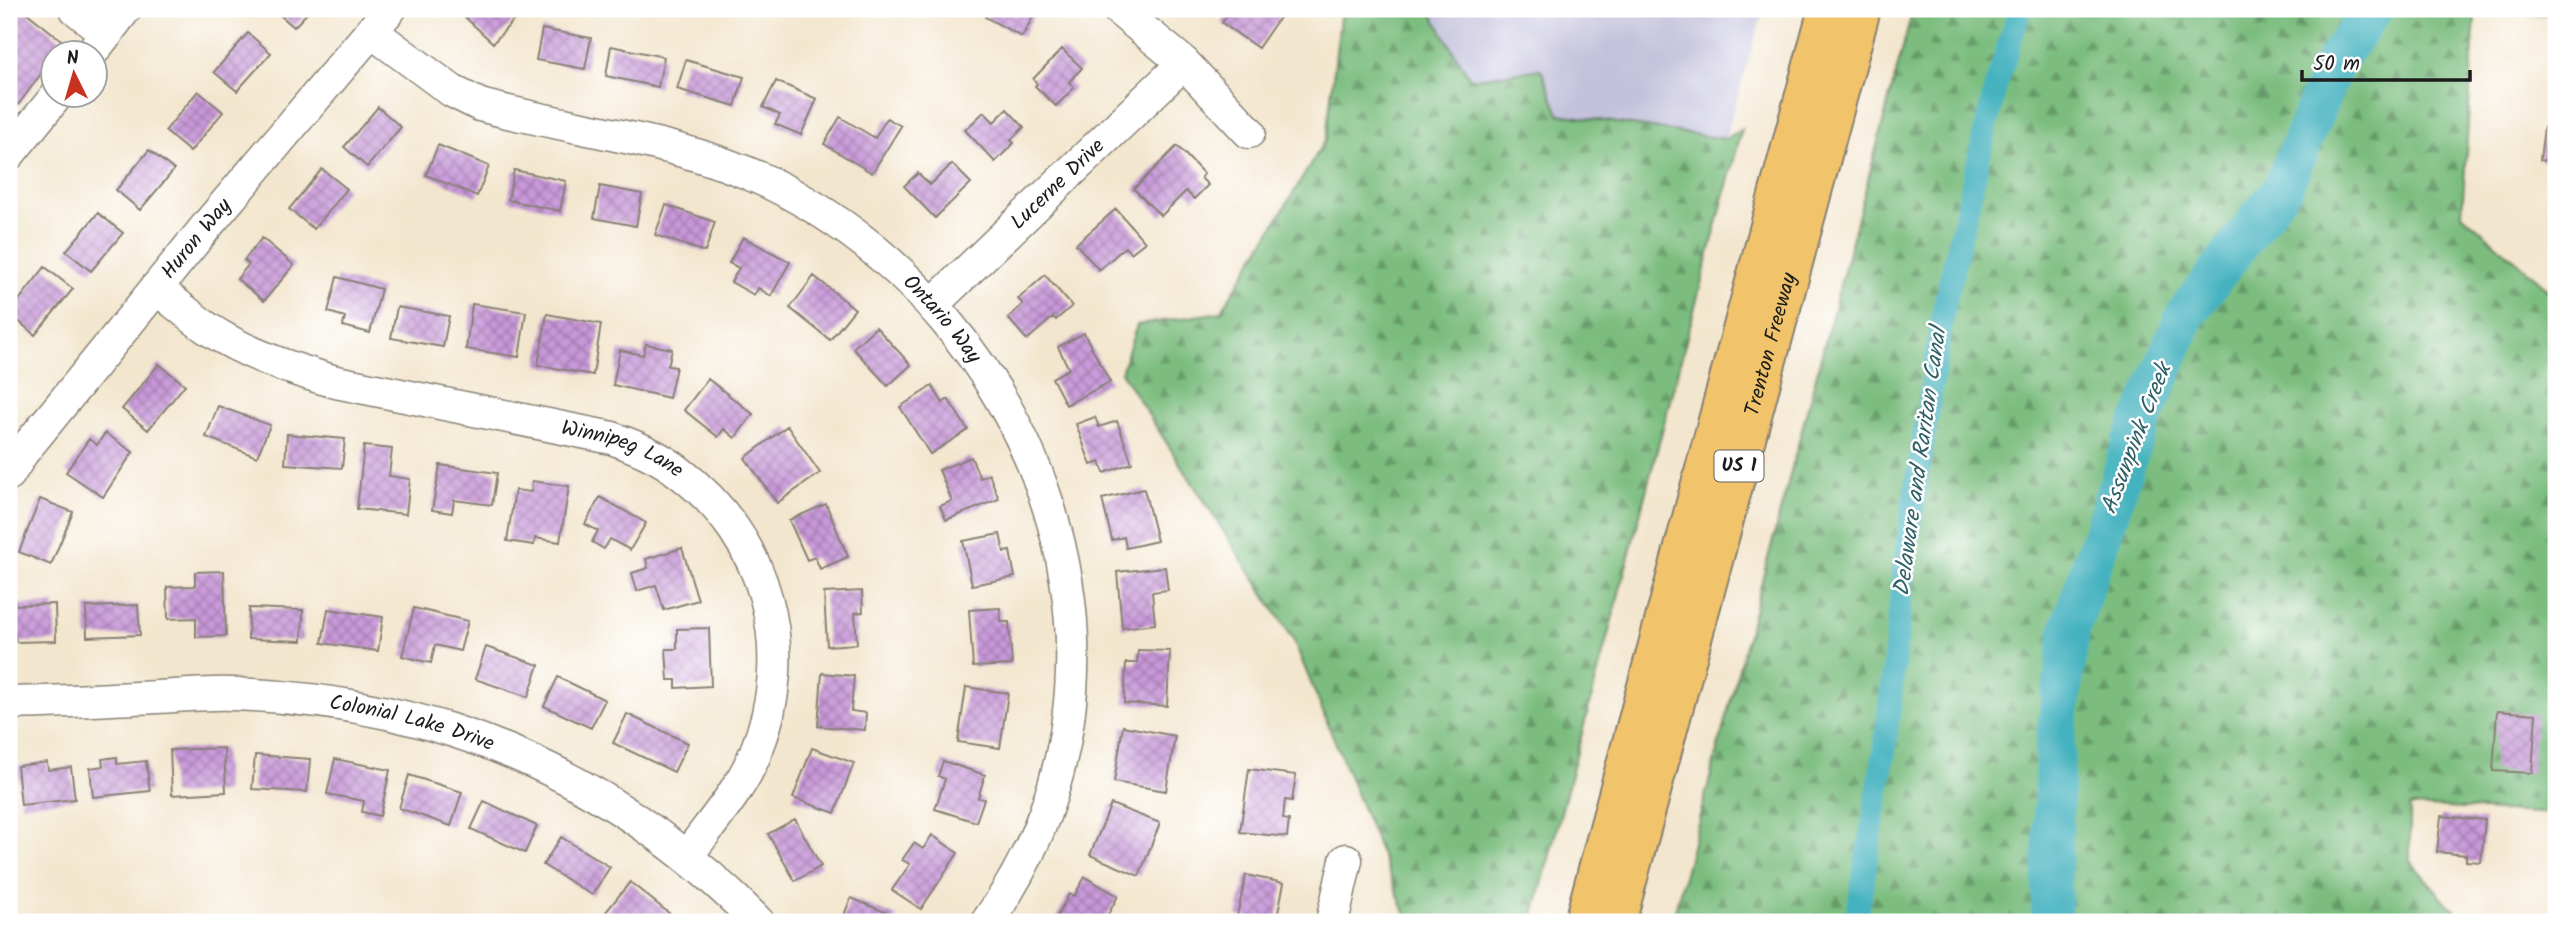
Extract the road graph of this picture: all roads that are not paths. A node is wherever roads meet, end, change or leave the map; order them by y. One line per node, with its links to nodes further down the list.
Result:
1 (76, 9): 7 (street)
2 (125, 9): 8 (street)
3 (1118, 9): 9 (street)
4 (1828, 9): 22 (highway, Trenton Freeway / US 1)
5 (1861, 9): 23 (highway, Trenton Freeway / US 1)
6 (381, 20): 13 (street, Huron Way); 14 (street, Ontario Way)
7 (96, 38)
8 (104, 38)
9 (1184, 63): 11 (street); 14 (street, Lucerne Drive)
10 (47, 108): 12 (street)
11 (1249, 132)
12 (9, 154)
13 (156, 288): 15 (street, Huron Way); 17 (street, Winnipeg Lane)
14 (933, 304): 20 (street, Ontario Way)
15 (9, 474)
16 (9, 703): 17 (street, Colonial Lake Drive)
17 (687, 856): 19 (street, Colonial Lake Drive)
18 (1346, 860): 21 (street)
19 (758, 922)
20 (987, 922)
21 (1332, 922)
22 (1584, 922)
23 (1616, 922)

